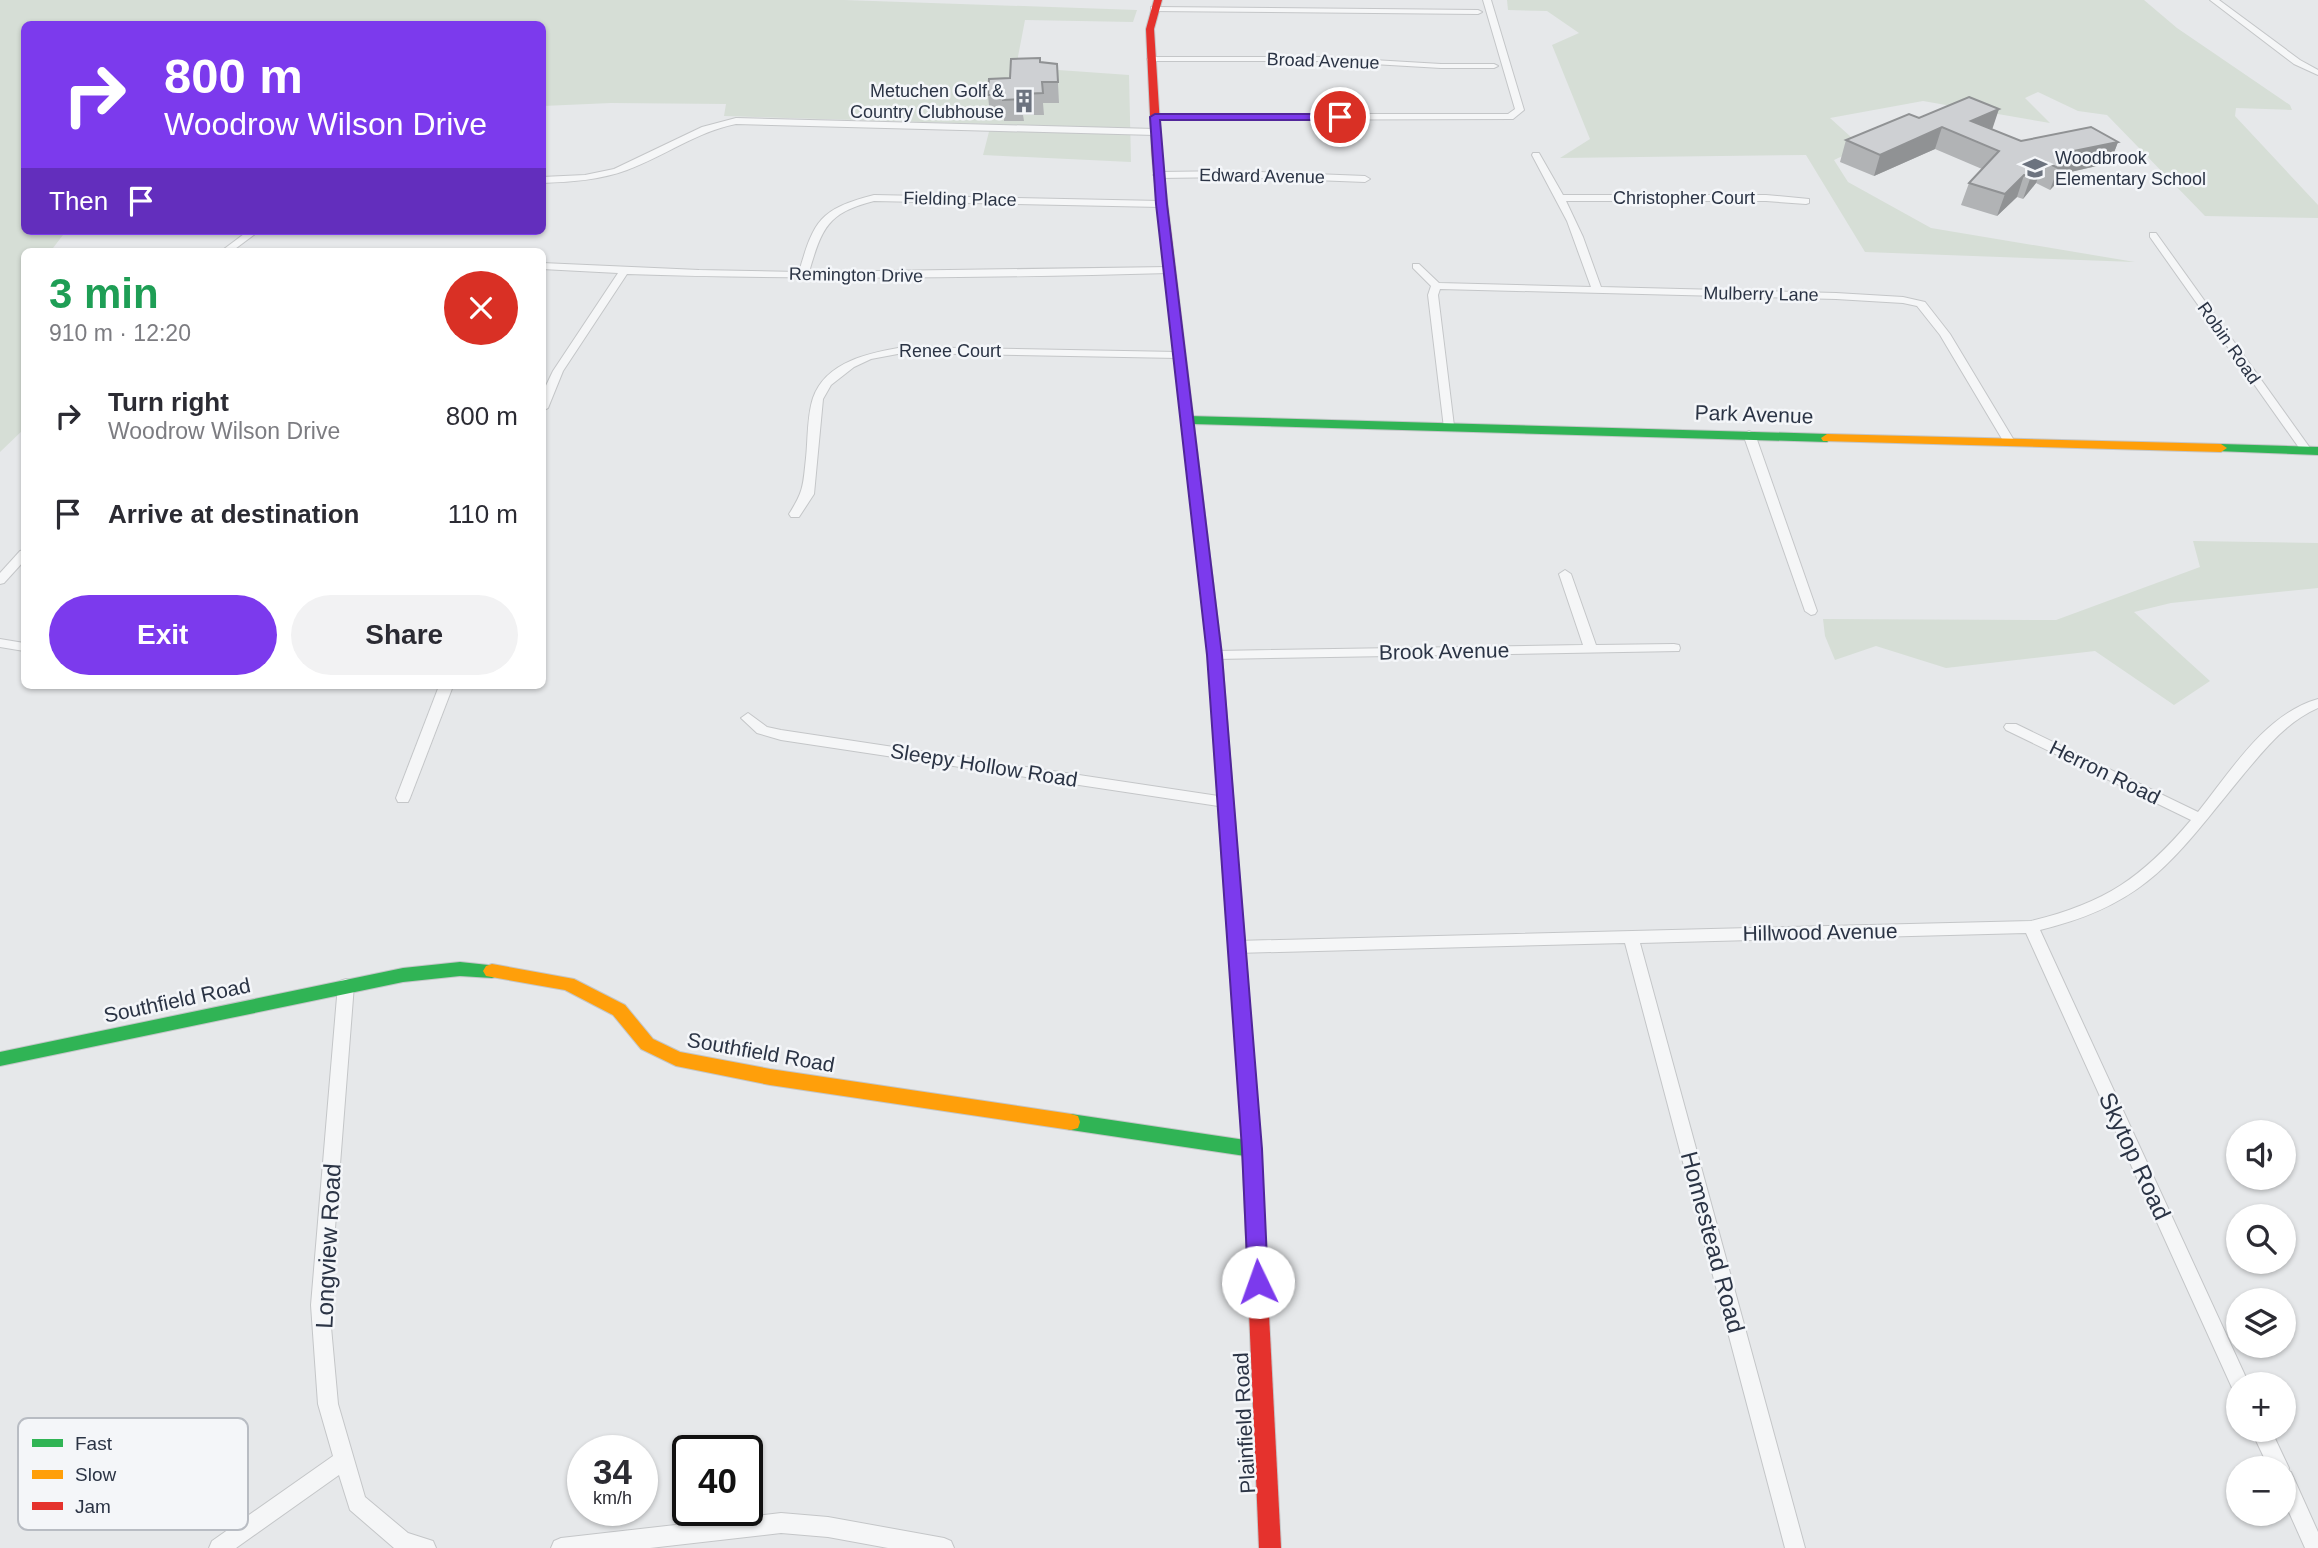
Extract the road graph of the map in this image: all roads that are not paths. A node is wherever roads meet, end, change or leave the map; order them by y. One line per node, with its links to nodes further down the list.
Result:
1 (1487, 0): 8 (street)
2 (2214, 0): 7 (street)
3 (1156, 4): 4 (street); 5 (street, Plainfield Road)
4 (1478, 12)
5 (1151, 59): 6 (street, Broad Avenue); 8 (street, Plainfield Road)
6 (1494, 66)
7 (2318, 73)
8 (1155, 124): 10 (street, Plainfield Road); 12 (street)
9 (1536, 155): 13 (street)
10 (1158, 175): 11 (street, Edward Avenue); 15 (street, Plainfield Road)
11 (1365, 179)
12 (546, 180)
13 (1562, 198): 14 (street, Christopher Court); 25 (street)
14 (1806, 201)
15 (1161, 204): 21 (street, Plainfield Road); 23 (street, Fielding Place)
16 (248, 235): 18 (street)
17 (2153, 235): 32 (street, Robin Road)
18 (231, 248)
19 (1416, 265): 24 (street)
20 (546, 266): 22 (street, Remington Drive)
21 (1169, 270): 23 (street, Remington Drive); 26 (street, Plainfield Road)
22 (624, 271): 23 (street, Remington Drive); 27 (street)
23 (803, 275)
24 (1436, 286): 25 (street, Mulberry Lane); 29 (street)
25 (1598, 290): 31 (street, Mulberry Lane)
26 (1178, 355): 28 (street, Plainfield Road); 33 (street, Renee Court)
27 (546, 399)
28 (1188, 420): 29 (street, Park Avenue); 42 (street, Plainfield Road)
29 (1448, 426): 30 (street, Park Avenue)
30 (1749, 435): 31 (street, Park Avenue); 37 (street)
31 (2009, 442): 32 (street, Park Avenue)
32 (2312, 450)
33 (794, 514)
34 (21, 557): 36 (street)
35 (1565, 574): 41 (street)
36 (0, 580)
37 (1811, 611)
38 (0, 643): 39 (street)
39 (21, 646)
40 (1674, 648): 41 (street, Brook Avenue)
41 (1591, 649): 42 (street, Brook Avenue)
42 (1215, 655): 48 (street, Plainfield Road)
43 (445, 689): 47 (street)
44 (2318, 703): 49 (street, Hillwood Avenue)
45 (748, 718): 48 (street, Sleepy Hollow Road)
46 (2011, 727): 49 (street, Herron Road)
47 (403, 797)
48 (1225, 802): 52 (street, Plainfield Road)
49 (2198, 818): 50 (street, Hillwood Avenue)
50 (2031, 927): 51 (street, Hillwood Avenue); 56 (street, Skytop Road)
51 (1631, 937): 52 (street, Hillwood Avenue); 66 (street, Homestead Road)
52 (1236, 947): 55 (street, Plainfield Road)
53 (346, 985): 54 (street, Southfield Road); 55 (street, Southfield Road); 57 (street, Longview Road)
54 (0, 1059)
55 (1252, 1149): 65 (street, Plainfield Road)
56 (2235, 1372)
57 (344, 1460): 59 (street); 62 (street, Longview Road)
58 (2296, 1506): 67 (street)
59 (248, 1528)
60 (245, 1530): 61 (street)
61 (219, 1548)
62 (426, 1548)
63 (561, 1548): 64 (street)
64 (944, 1548)
65 (1270, 1548)
66 (1795, 1548)
67 (2315, 1548)

